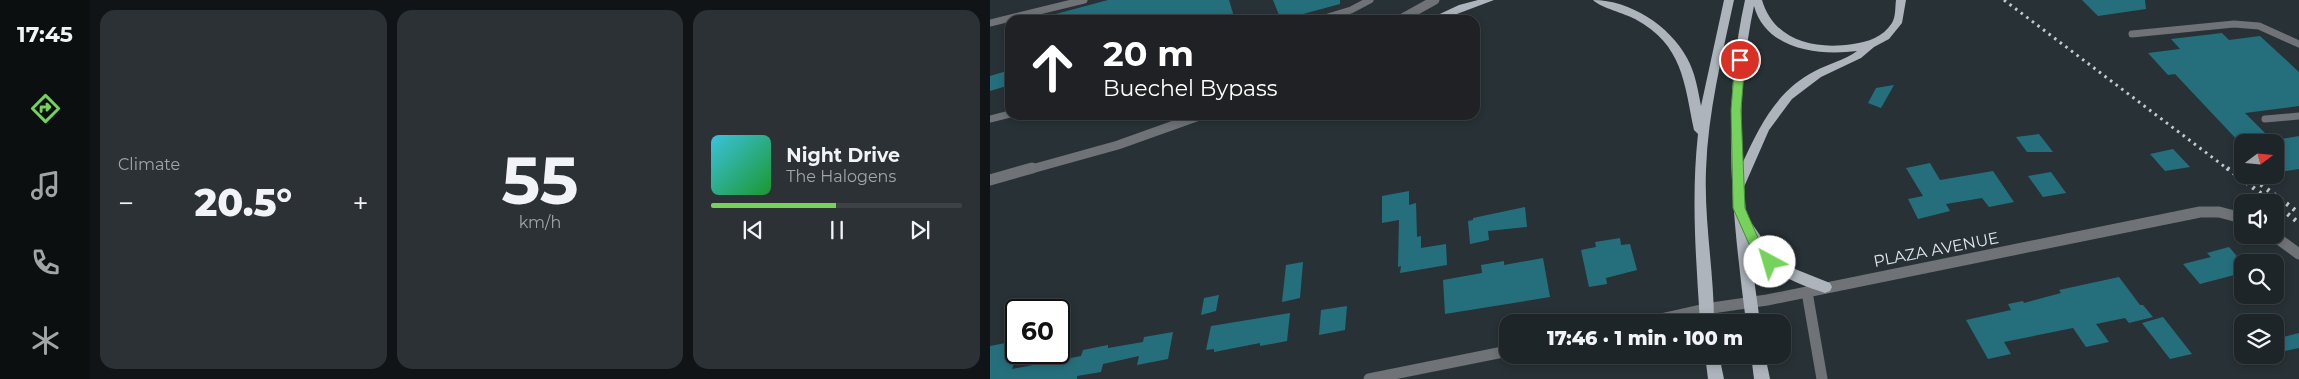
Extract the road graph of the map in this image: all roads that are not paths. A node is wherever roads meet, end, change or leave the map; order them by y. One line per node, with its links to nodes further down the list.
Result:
1 (1084, 0): 10 (lane)
2 (1370, 0): 11 (lane)
3 (1435, 0): 12 (street)
4 (1489, 0): 13 (main road)
5 (1598, 0): 24 (main road)
6 (1729, 0): 24 (main road)
7 (1750, 0): 26 (main road)
8 (1757, 0): 18 (main road)
9 (1902, 0): 18 (main road)
10 (1023, 15)
11 (1334, 15)
12 (1408, 15)
13 (1444, 15)
14 (1005, 19): 15 (lane)
15 (990, 23)
16 (2132, 34): 17 (lane)
17 (2299, 44)
18 (1870, 45): 26 (main road)
19 (1005, 115): 21 (lane)
20 (2299, 116): 22 (lane)
21 (990, 119)
22 (2265, 119)
23 (1186, 120): 25 (street)
24 (1703, 140): 34 (main road)
25 (990, 180)
26 (1738, 190): 27 (main road)
27 (1739, 208): 31 (main road); 33 (main road)
28 (2234, 215): 31 (street, PLAZA AVENUE)
29 (2284, 243): 30 (street)
30 (2299, 254)
31 (1825, 288): 32 (street, PLAZA AVENUE)
32 (1807, 292): 33 (street, PLAZA AVENUE); 43 (street)
33 (1750, 302): 35 (street, PLAZA AVENUE); 36 (main road)
34 (1706, 314)
35 (1712, 314)
36 (1752, 314)
37 (1499, 353): 40 (street)
38 (1714, 364): 41 (main road)
39 (1760, 364): 42 (main road)
40 (1369, 379)
41 (1716, 379)
42 (1762, 379)
43 (1822, 379)

